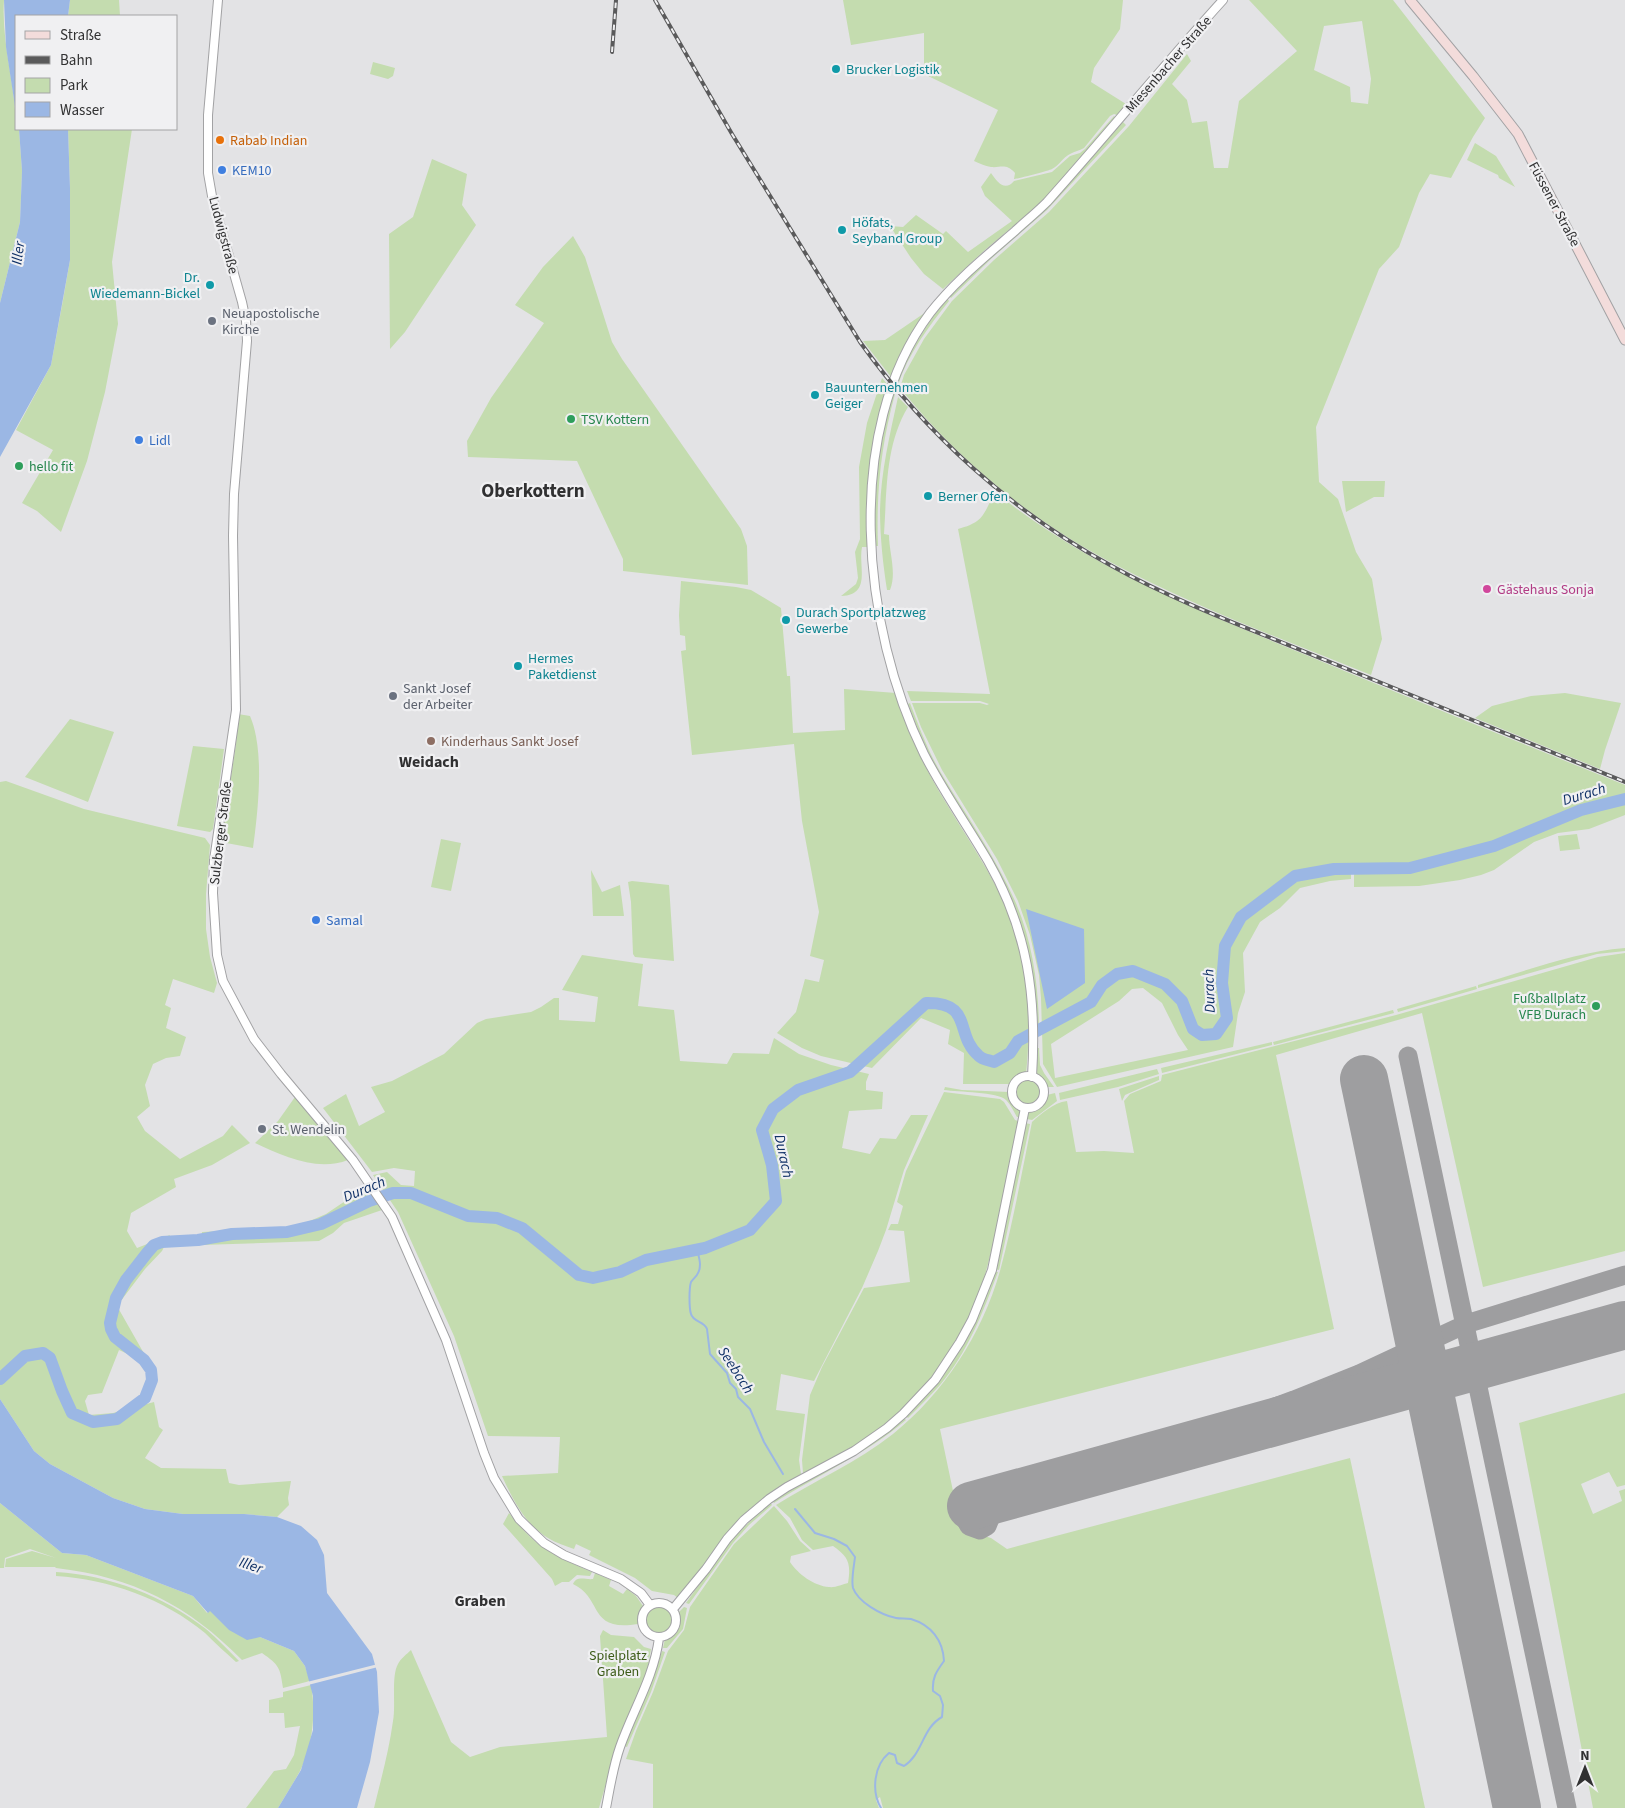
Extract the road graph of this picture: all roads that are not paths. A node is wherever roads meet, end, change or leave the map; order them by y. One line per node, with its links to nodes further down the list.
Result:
1 (218, 0): 5 (street, Ludwigstraße)
2 (1223, 0): 6 (street, Miesenbacher Straße)
3 (1410, 0): 4 (main road, Füssener Straße)
4 (1625, 340)
5 (236, 470): 8 (street, Sulzberger Straße)
6 (1032, 1077): 7 (street); 7 (street)
7 (1025, 1108): 9 (street)
8 (650, 1605): 9 (street); 10 (street)
9 (673, 1609): 10 (street)
10 (659, 1638): 11 (street)
11 (606, 1808)

